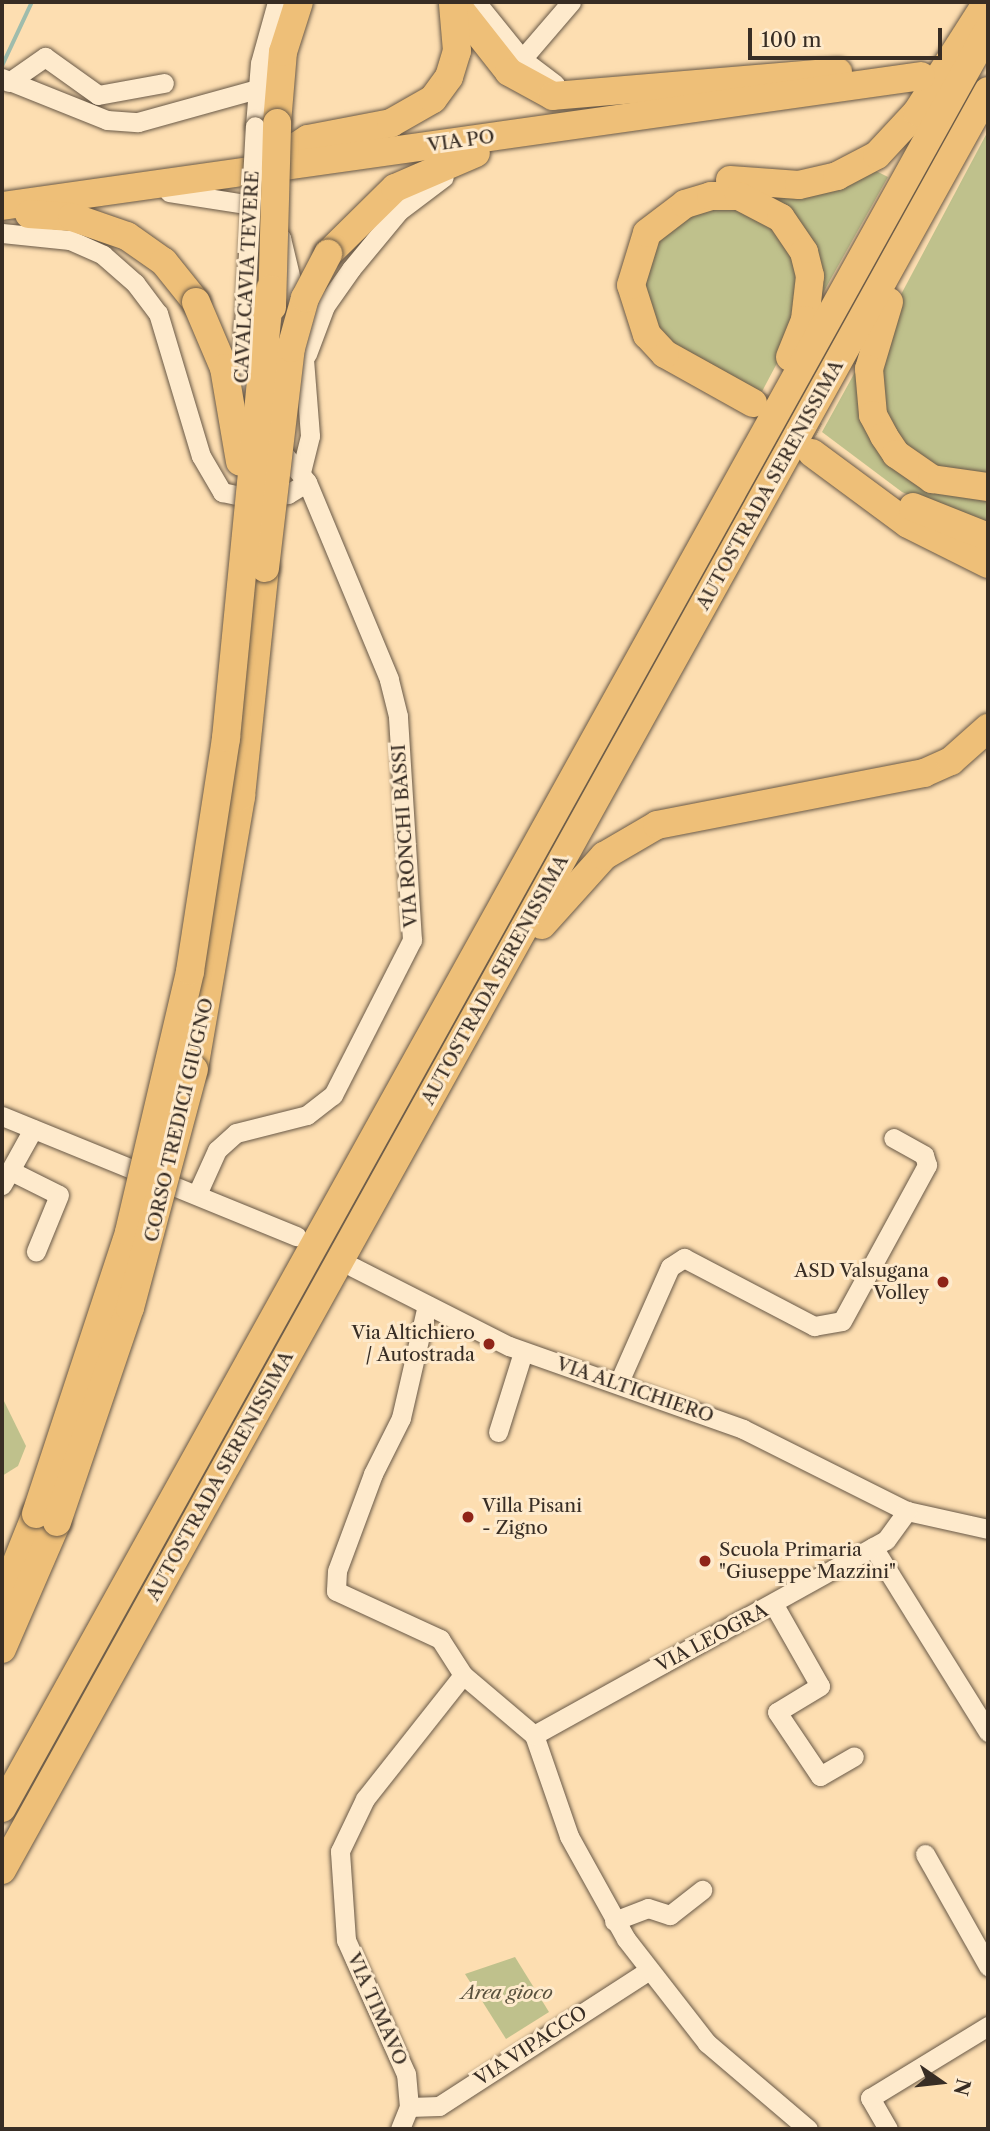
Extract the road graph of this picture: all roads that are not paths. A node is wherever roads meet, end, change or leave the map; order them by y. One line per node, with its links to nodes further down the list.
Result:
1 (277, 2): 12 (street, CAVALCAVIA TEVERE)
2 (299, 2): 16 (highway)
3 (453, 2): 9 (highway, VIA PO); 14 (highway)
4 (476, 2): 8 (street)
5 (571, 2): 8 (street)
6 (987, 2): 32 (highway)
7 (988, 31): 32 (highway, AUTOSTRADA SERENISSIMA)
8 (522, 59): 14 (street)
9 (838, 72): 14 (highway); 15 (highway, VIA PO)
10 (6, 80): 11 (street); 12 (street)
11 (164, 83)
12 (257, 89): 16 (street, CAVALCAVIA TEVERE)
13 (988, 91): 19 (highway, AUTOSTRADA SERENISSIMA)
14 (581, 97)
15 (632, 117): 17 (highway); 20 (highway, VIA PO)
16 (266, 125): 25 (highway, bridge); 27 (street, CAVALCAVIA TEVERE, bridge)
17 (488, 150): 26 (street); 31 (highway, bridge)
18 (246, 157): 21 (highway)
19 (938, 183): 28 (highway); 35 (highway, AUTOSTRADA SERENISSIMA)
20 (112, 190): 22 (highway, VIA PO); 26 (street)
21 (2, 192)
22 (2, 206)
23 (2, 216): 33 (highway, bridge)
24 (2, 233): 27 (street)
25 (270, 289): 31 (highway, bridge); 33 (highway, bridge)
26 (304, 365): 27 (street)
27 (304, 477): 40 (street, VIA RONCHI BASSI)
28 (988, 487)
29 (988, 537): 30 (highway)
30 (988, 564)
31 (265, 568): 49 (highway, CORSO TREDICI GIUGNO, bridge)
32 (671, 602): 59 (highway, AUTOSTRADA SERENISSIMA)
33 (233, 661): 49 (highway, CORSO TREDICI GIUGNO, bridge)
34 (988, 728): 35 (highway)
35 (462, 1039): 61 (highway, AUTOSTRADA SERENISSIMA)
36 (2, 1116): 37 (street)
37 (33, 1129): 39 (street); 40 (street)
38 (892, 1138): 46 (street)
39 (7, 1179): 42 (street)
40 (198, 1192): 41 (street)
41 (296, 1236)
42 (36, 1251)
43 (358, 1270): 44 (street, VIA ALTICHIERO)
44 (427, 1305): 45 (street, VIA ALTICHIERO); 55 (street)
45 (523, 1352): 46 (street, VIA ALTICHIERO); 47 (street)
46 (619, 1382): 48 (street, VIA ALTICHIERO)
47 (498, 1432)
48 (907, 1511): 50 (street, VIA ALTICHIERO); 51 (street, VIA LEOGRA)
49 (46, 1518): 52 (highway, CORSO TREDICI GIUGNO); 54 (highway, CORSO TREDICI GIUGNO)
50 (988, 1528)
51 (873, 1547): 53 (street, VIA LEOGRA); 57 (street)
52 (2, 1600)
53 (774, 1605): 56 (street, VIA LEOGRA); 58 (street)
54 (2, 1649)
55 (463, 1675): 56 (street); 67 (street, VIA TIMAVO)
56 (536, 1731): 63 (street)
57 (988, 1732)
58 (854, 1756)
59 (2, 1808)
60 (925, 1854): 64 (street)
61 (2, 1870)
62 (702, 1890): 63 (street)
63 (614, 1921): 65 (street)
64 (988, 1966)
65 (649, 1970): 67 (street, VIA VIPACCO); 69 (street)
66 (988, 2026): 70 (street)
67 (409, 2107): 68 (street, VIA TIMAVO)
68 (400, 2129)
69 (808, 2129)
70 (888, 2129)

